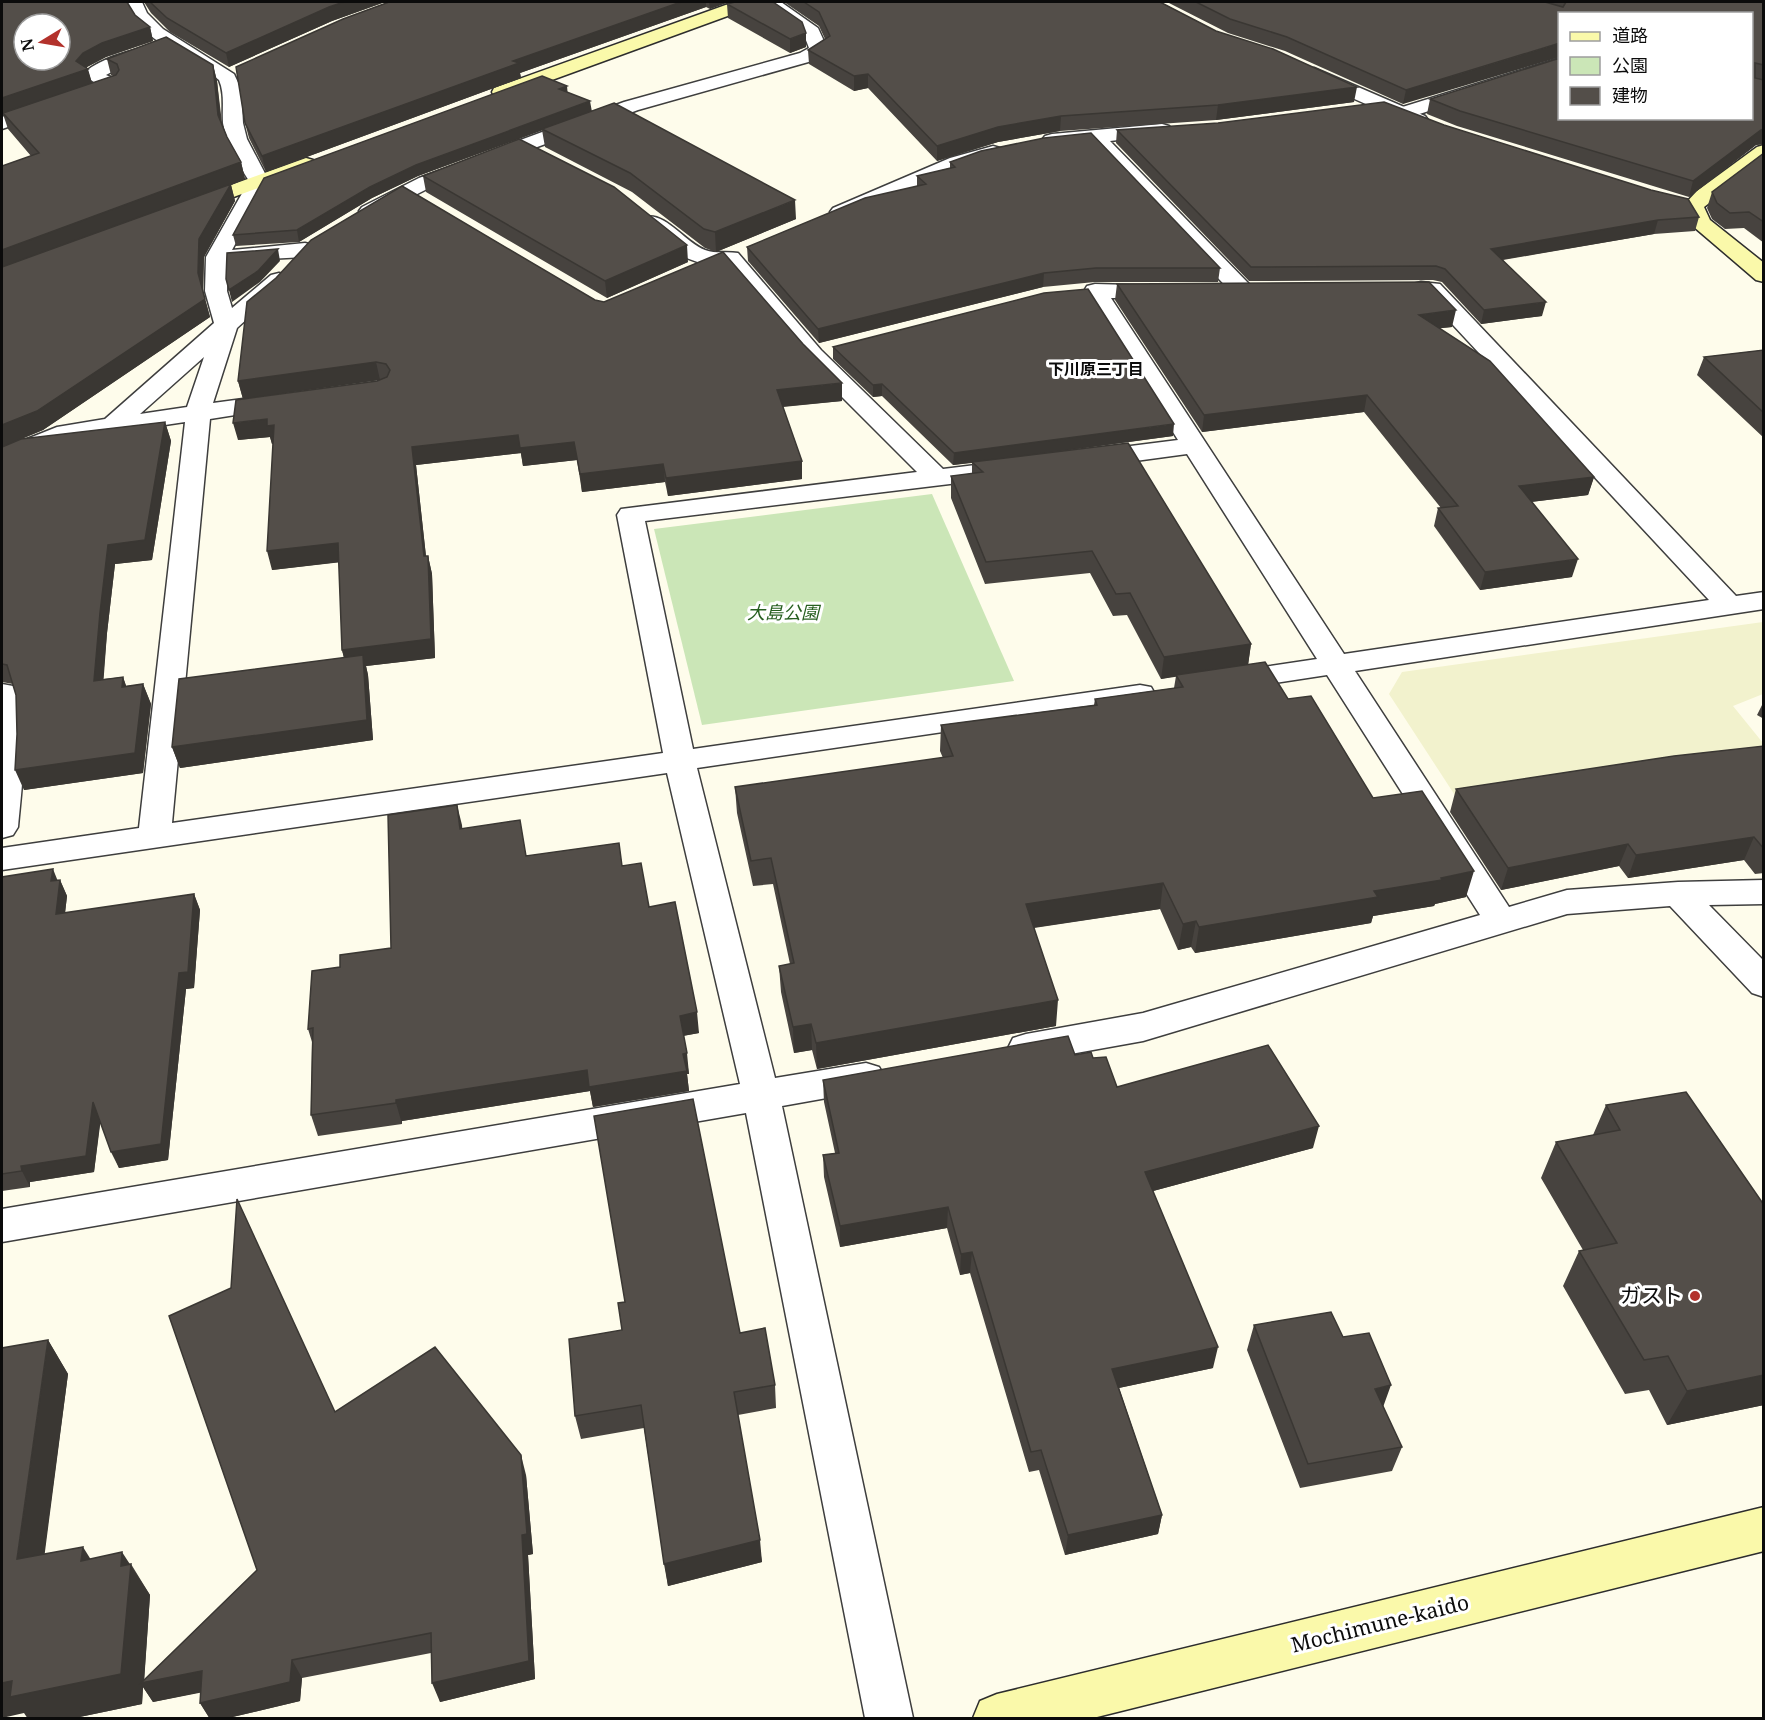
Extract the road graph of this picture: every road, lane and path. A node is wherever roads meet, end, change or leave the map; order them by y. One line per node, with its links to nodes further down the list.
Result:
1 (134, 2): 4 (street)
2 (749, 2): 9 (street)
3 (771, 2): 19 (street)
4 (170, 45): 8 (street); 12 (street)
5 (1558, 64): 10 (street)
6 (1299, 67): 10 (street)
7 (246, 69): 8 (street)
8 (227, 78): 22 (street)
9 (482, 99)
10 (1394, 110): 11 (street); 13 (street)
11 (1351, 111)
12 (2, 123)
13 (1440, 128)
14 (1176, 129): 15 (street)
15 (1096, 137): 16 (street); 36 (street)
16 (1029, 145)
17 (1008, 148): 25 (street)
18 (1764, 151): 30 (street)
19 (504, 153): 21 (street); 26 (street)
20 (326, 157): 22 (street)
21 (553, 162)
22 (259, 181): 24 (street); 28 (street)
23 (633, 205): 27 (street)
24 (172, 214)
25 (827, 217)
26 (352, 222)
27 (732, 256): 29 (street); 38 (street)
28 (217, 257): 32 (street); 32 (street)
29 (693, 271)
30 (1764, 275)
31 (1396, 289): 40 (street)
32 (226, 325): 34 (street); 35 (street)
33 (300, 399): 34 (street)
34 (198, 412): 35 (street); 47 (street)
35 (114, 424): 37 (street)
36 (1194, 446): 38 (street); 41 (street)
37 (2, 458)
38 (936, 477): 45 (street)
39 (1764, 600): 40 (street)
40 (1730, 606): 41 (street)
41 (1335, 665): 42 (street); 51 (street)
42 (1207, 684)
43 (1172, 690): 45 (street)
44 (2, 693): 46 (street)
45 (680, 762): 47 (street); 55 (street)
46 (2, 827)
47 (154, 837): 48 (street)
48 (2, 859)
49 (1764, 892): 50 (street)
50 (1678, 894): 51 (street); 52 (street)
51 (1500, 920): 53 (street)
52 (1764, 984)
53 (992, 1054)
54 (900, 1071): 55 (street)
55 (760, 1096): 56 (street); 58 (street)
56 (2, 1226)
57 (1764, 1529): 59 (street, Mochimune-kaido)
58 (890, 1719)
59 (997, 1719)

